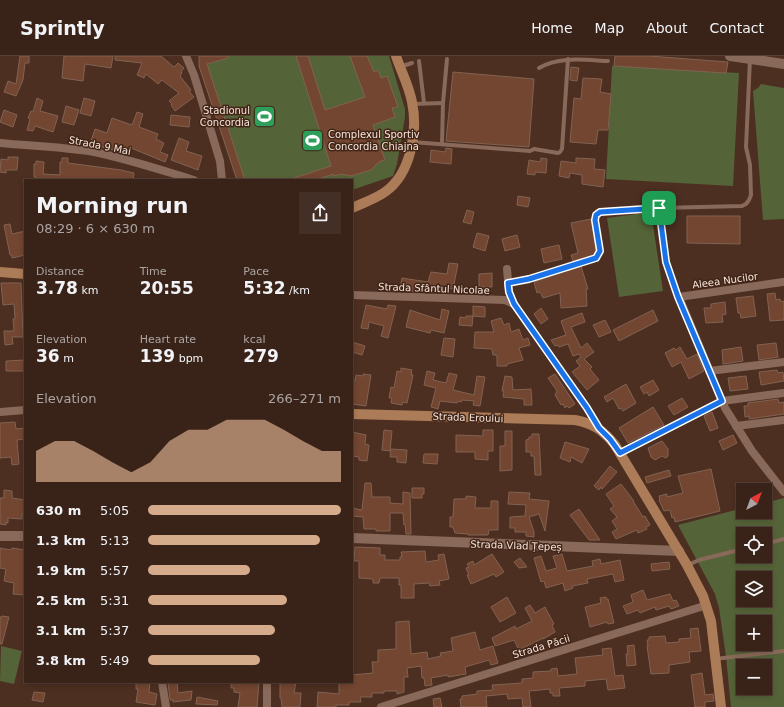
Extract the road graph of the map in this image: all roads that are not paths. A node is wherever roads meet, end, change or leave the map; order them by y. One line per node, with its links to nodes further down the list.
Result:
1 (186, 56): 20 (street)
2 (396, 56): 11 (main road)
3 (730, 56): 4 (street)
4 (750, 58): 10 (street); 22 (lane)
5 (447, 59): 14 (lane)
6 (568, 59): 8 (lane); 12 (lane); 18 (lane)
7 (419, 61): 13 (lane)
8 (608, 61)
9 (412, 63): 11 (lane)
10 (784, 64)
11 (400, 67): 15 (main road)
12 (539, 68)
13 (424, 103): 14 (lane); 15 (lane)
14 (443, 103): 18 (lane)
15 (412, 104): 16 (main road)
16 (412, 142): 18 (lane); 21 (main road)
17 (0, 143): 19 (street, Strada 9 Mai)
18 (442, 143)
19 (191, 179)
20 (222, 179)
21 (353, 208)
22 (659, 208): 27 (lane); 29 (lane)
23 (506, 269): 27 (street)
24 (0, 272): 25 (main road)
25 (24, 274)
26 (782, 282): 29 (street, Aleea Nucilor)
27 (508, 283): 30 (street)
28 (353, 295): 30 (street, Strada Sfântul Nicolae)
29 (678, 297): 32 (street)
30 (514, 304): 40 (street)
31 (784, 362): 32 (street)
32 (709, 371): 34 (street)
33 (784, 393): 34 (street)
34 (722, 401): 39 (street); 41 (street)
35 (24, 410): 36 (street)
36 (0, 412)
37 (353, 414): 40 (main road, Strada Eroului)
38 (784, 420): 39 (street)
39 (736, 426): 42 (street)
40 (599, 428): 41 (main road)
41 (620, 453): 48 (main road)
42 (784, 492)
43 (0, 536): 44 (street)
44 (24, 536)
45 (353, 538): 48 (street, Strada Vlad Țepeș)
46 (784, 539): 47 (lane)
47 (772, 542)
48 (679, 551): 50 (main road)
49 (736, 551): 50 (lane)
50 (687, 565): 51 (main road)
51 (707, 606): 53 (main road); 58 (street, Strada Păcii)
52 (784, 650): 53 (lane)
53 (715, 659): 59 (main road)
54 (162, 683): 56 (street)
55 (267, 683): 57 (street)
56 (166, 707)
57 (267, 707)
58 (381, 707)
59 (721, 707)

